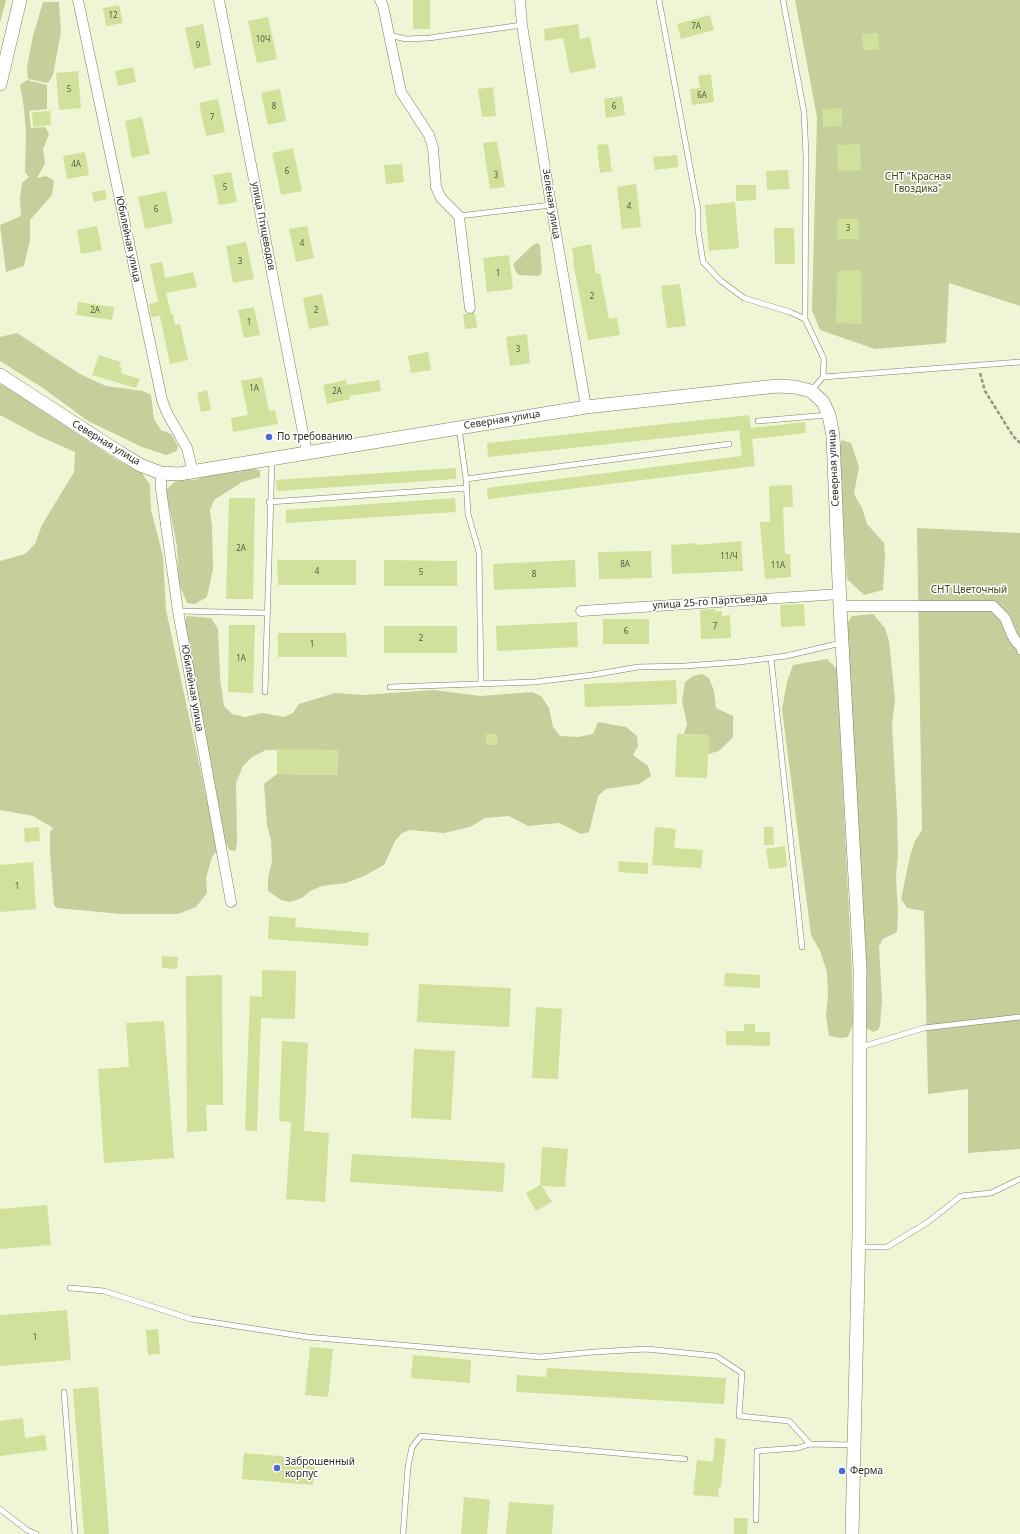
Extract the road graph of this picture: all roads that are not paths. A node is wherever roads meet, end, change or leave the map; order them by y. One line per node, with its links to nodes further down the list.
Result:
1 (20, 0): 10 (street)
2 (78, 0): 27 (street, Юбилейная улица)
3 (219, 0): 24 (street, улица Птицеводов)
4 (380, 0): 9 (street)
5 (520, 0): 8 (street, Зелёная улица)
6 (659, 0): 14 (lane)
7 (782, 0): 14 (lane)
8 (522, 25): 9 (lane); 11 (street, Зелёная улица)
9 (389, 35): 12 (street)
10 (0, 84)
11 (551, 205): 12 (lane); 19 (street, Зелёная улица)
12 (459, 216): 13 (street)
13 (470, 308)
14 (805, 319): 17 (lane)
15 (1020, 362): 17 (lane)
16 (0, 375): 26 (street, Северная улица)
17 (823, 377): 18 (lane)
18 (812, 391): 19 (street, Северная улица); 20 (street, Северная улица)
19 (586, 407): 22 (street, Северная улица)
20 (829, 415): 21 (lane); 31 (street, Северная улица)
21 (758, 421)
22 (459, 427): 24 (street, Северная улица); 28 (lane)
23 (729, 444): 28 (lane)
24 (307, 453): 25 (street, Северная улица)
25 (272, 459): 27 (street, Северная улица); 30 (lane)
26 (161, 473): 27 (street, Северная улица); 32 (street, Юбилейная улица)
27 (193, 473)
28 (466, 479): 29 (lane)
29 (467, 488): 30 (lane); 38 (lane)
30 (269, 502): 34 (lane)
31 (840, 600): 33 (street, улица 25-го Партсъезда); 35 (street, Северная улица); 36 (street, улица 25-го Партсъезда)
32 (178, 611): 34 (lane); 41 (street, Юбилейная улица)
33 (581, 611)
34 (267, 613): 40 (lane)
35 (842, 643): 37 (lane); 44 (street, Северная улица)
36 (1019, 646)
37 (771, 658): 38 (lane); 42 (lane)
38 (480, 684): 39 (lane)
39 (390, 687)
40 (265, 692)
41 (231, 902)
42 (802, 947)
43 (1020, 1016): 44 (lane)
44 (859, 1048): 46 (street, Северная улица)
45 (1020, 1178): 46 (lane)
46 (859, 1247): 50 (street, Северная улица)
47 (70, 1288): 49 (lane)
48 (64, 1392): 55 (lane)
49 (810, 1444): 50 (lane); 53 (lane)
50 (854, 1445): 57 (street, Северная улица)
51 (685, 1460): 56 (lane)
52 (0, 1509): 54 (lane)
53 (756, 1520)
54 (36, 1534)
55 (75, 1534)
56 (403, 1534)
57 (852, 1534)

